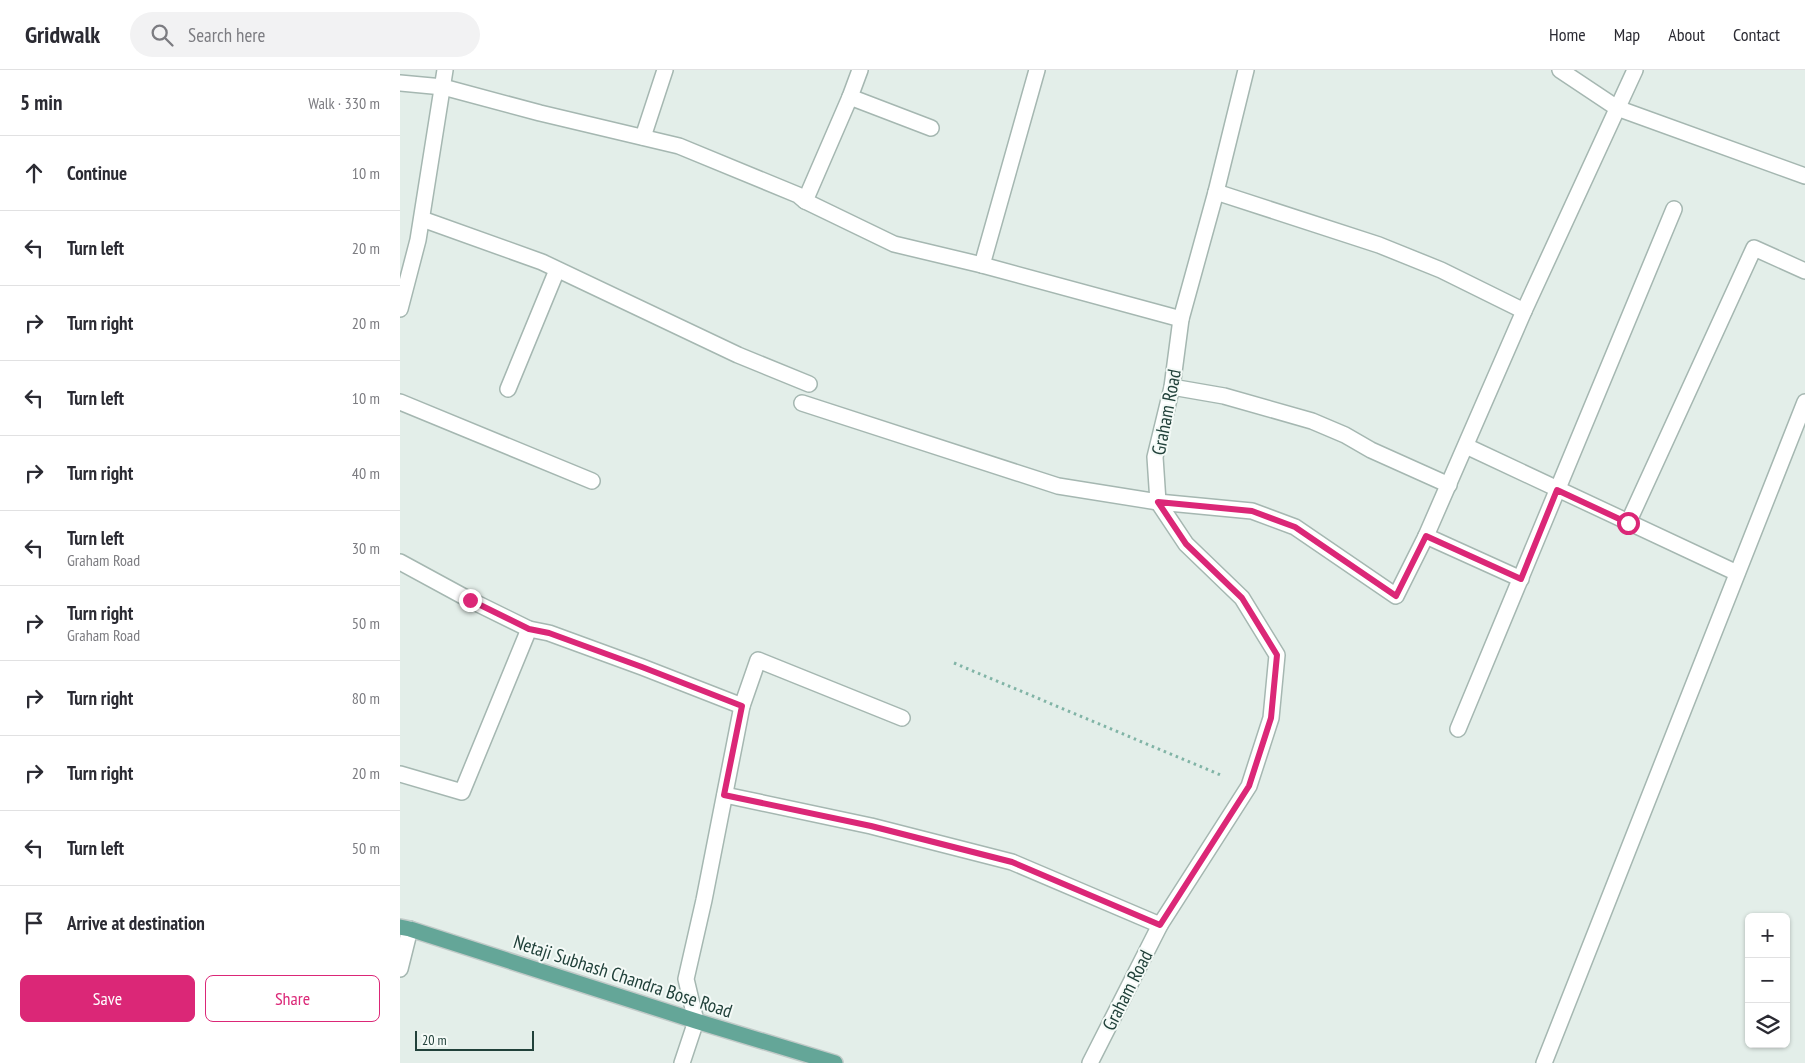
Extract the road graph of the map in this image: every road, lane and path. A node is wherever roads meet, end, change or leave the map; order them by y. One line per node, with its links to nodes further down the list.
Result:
1 (445, 70): 9 (street)
2 (665, 70): 13 (street)
3 (860, 70): 10 (street)
4 (1037, 70): 19 (street)
5 (1246, 70): 15 (street, Graham Road)
6 (1560, 70): 11 (street)
7 (1635, 70): 11 (street)
8 (400, 82): 9 (street)
9 (443, 87): 13 (street); 18 (street)
10 (850, 97): 12 (street); 16 (street)
11 (1617, 108): 14 (street); 23 (street)
12 (931, 128)
13 (643, 137): 16 (street)
14 (1805, 176)
15 (1216, 192): 23 (street); 24 (street, Graham Road)
16 (805, 201): 19 (street)
17 (1674, 209): 34 (street)
18 (422, 219): 20 (street); 22 (street)
19 (982, 264): 24 (street)
20 (557, 270): 25 (street); 27 (street)
21 (1805, 271): 36 (street)
22 (400, 309)
23 (1524, 311): 31 (street)
24 (1181, 319): 26 (street, Graham Road)
25 (809, 384)
26 (1172, 387): 33 (street); 35 (street, Graham Road)
27 (508, 389)
28 (400, 402): 32 (street)
29 (1805, 402): 39 (street)
30 (802, 403): 35 (street)
31 (1466, 446): 33 (street); 34 (street)
32 (592, 482)
33 (1449, 485): 37 (street)
34 (1557, 490): 36 (street); 40 (street)
35 (1158, 502): 37 (street); 47 (street, Graham Road)
36 (1628, 523): 39 (street)
37 (1426, 536): 40 (street)
38 (400, 562): 41 (street)
39 (1737, 573): 56 (street)
40 (1521, 579): 45 (street)
41 (529, 629): 43 (street); 46 (street)
42 (954, 663): 47 (path)
43 (742, 706): 44 (street); 48 (street)
44 (902, 718)
45 (1458, 729)
46 (400, 774)
47 (1249, 786): 49 (street, Graham Road)
48 (724, 795): 49 (street); 52 (street)
49 (1160, 925): 55 (street, Graham Road)
50 (405, 928): 51 (street); 52 (main road, Netaji Subhash Chandra Bose Road)
51 (400, 969)
52 (696, 1021): 53 (street); 54 (main road, Netaji Subhash Chandra Bose Road)
53 (682, 1063)
54 (835, 1063)
55 (1090, 1063)
56 (1544, 1063)

